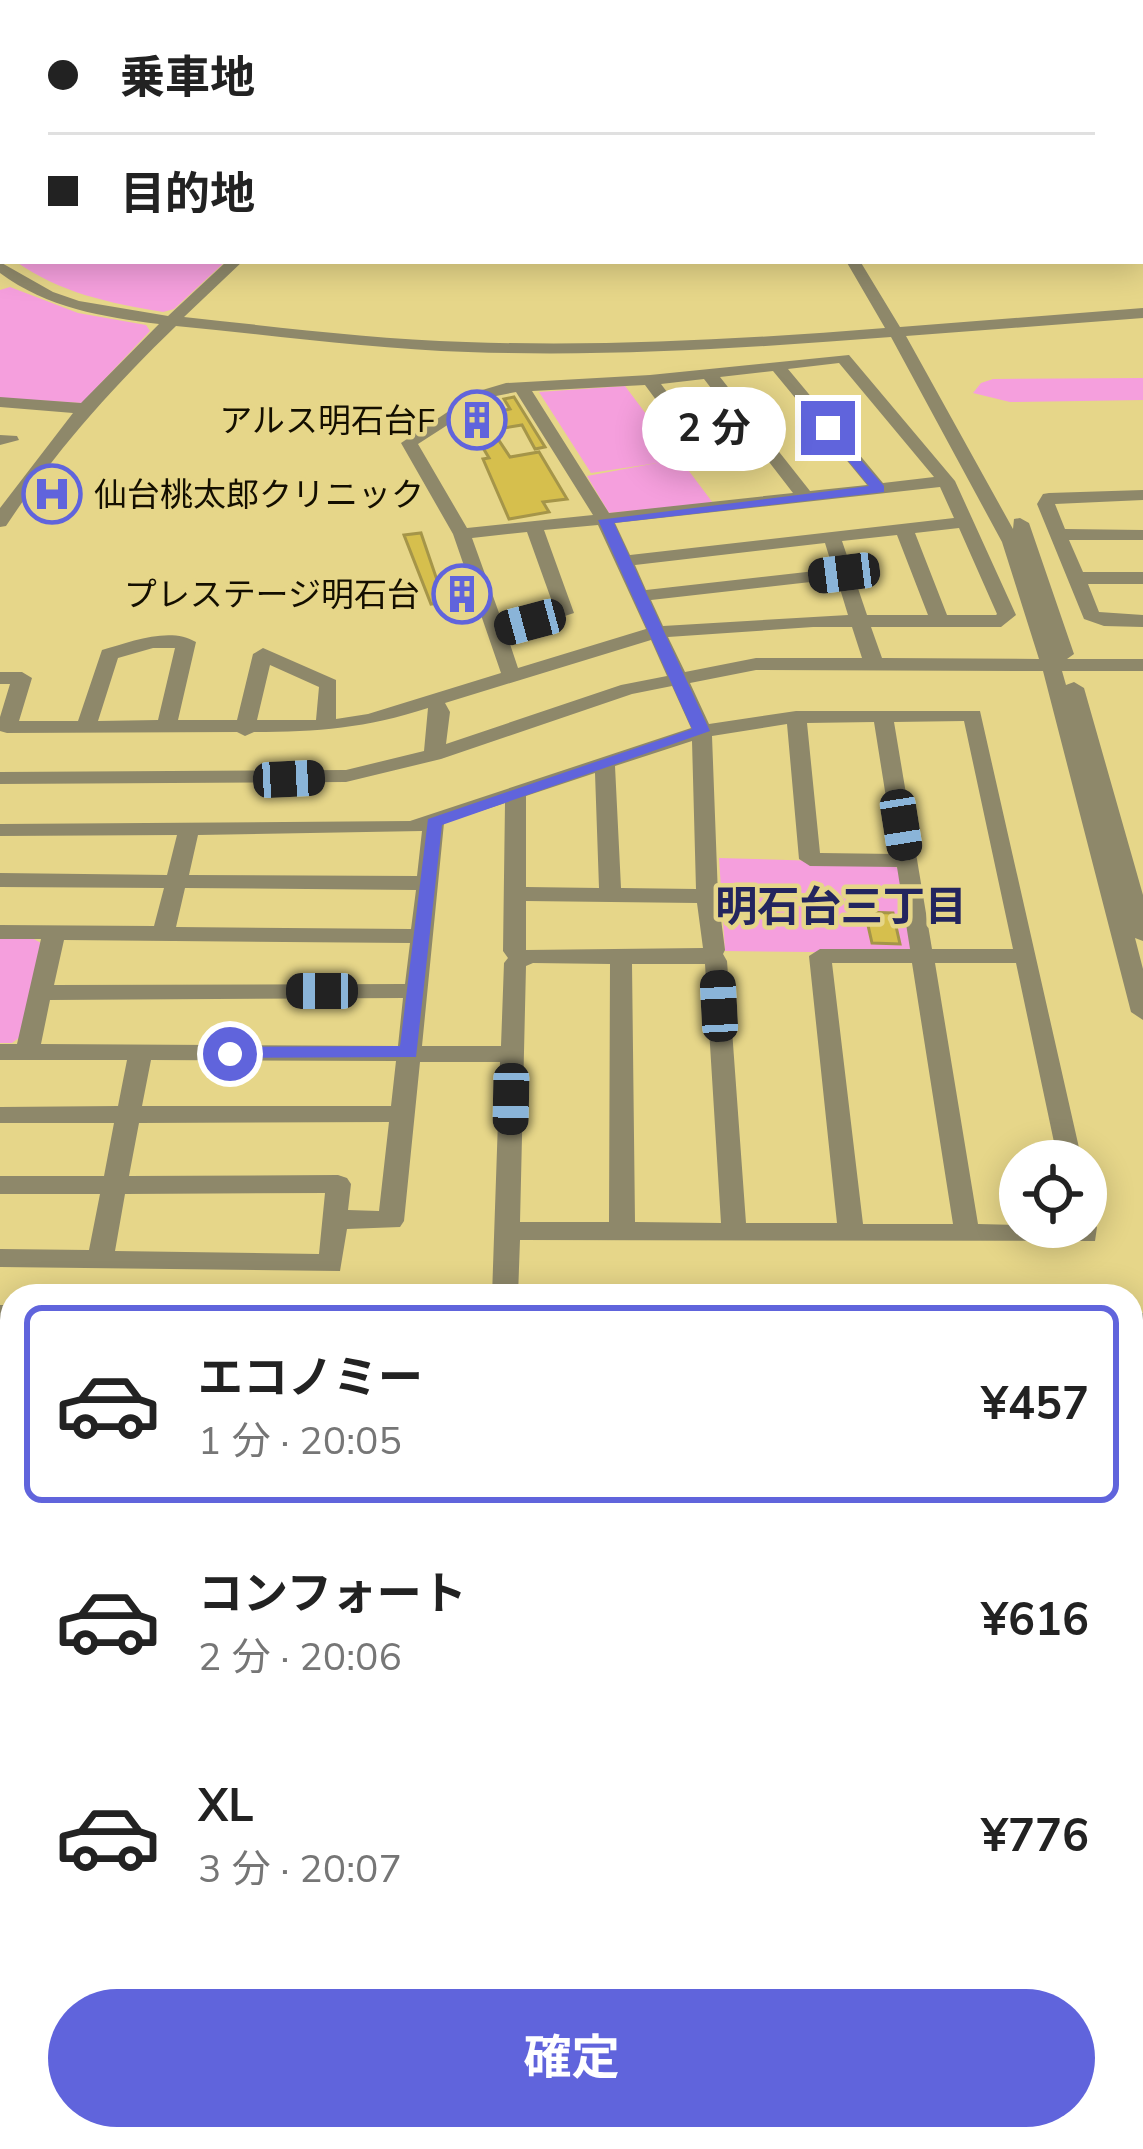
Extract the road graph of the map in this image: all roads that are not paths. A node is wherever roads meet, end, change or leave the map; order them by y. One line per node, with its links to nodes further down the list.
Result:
1 (233, 264): 6 (street)
2 (855, 264): 7 (street)
3 (871, 264): 7 (street)
4 (0, 266): 6 (street)
5 (1143, 313): 7 (street)
6 (171, 320): 7 (street); 13 (street)
7 (903, 330): 39 (street)
8 (777, 366): 9 (street); 15 (street); 16 (street)
9 (709, 374): 10 (street); 14 (street)
10 (650, 380): 11 (street); 14 (street)
11 (521, 387): 19 (street); 24 (street)
12 (0, 402): 13 (street)
13 (89, 409): 21 (street)
14 (770, 452): 18 (street)
15 (946, 482): 16 (street); 20 (street)
16 (879, 489): 18 (street)
17 (1143, 495): 25 (street)
18 (805, 497): 19 (street)
19 (605, 520): 22 (street); 28 (street)
20 (966, 521): 23 (street); 34 (street)
21 (0, 522)
22 (534, 527): 24 (street); 36 (street)
23 (904, 529): 27 (street); 34 (street)
24 (462, 534): 36 (street)
25 (1058, 534): 26 (street); 30 (street)
26 (1143, 535)
27 (832, 537): 28 (street); 29 (street)
28 (624, 561): 32 (street)
29 (844, 573): 32 (street); 33 (street)
30 (1076, 578): 31 (street); 35 (street)
31 (1143, 578)
32 (640, 596): 37 (street)
33 (862, 620): 34 (street); 37 (street); 38 (street)
34 (940, 621)
35 (1143, 621)
36 (496, 632): 41 (street)
37 (656, 632): 41 (street); 42 (street)
38 (874, 665): 39 (street); 42 (street)
39 (1059, 665): 40 (street); 69 (street); 78 (street)
40 (1143, 665)
41 (511, 675): 44 (street)
42 (677, 677): 51 (street); 52 (street)
43 (0, 678): 48 (street)
44 (434, 701): 47 (street); 52 (street)
45 (883, 716): 46 (street); 59 (street); 73 (street)
46 (796, 717): 51 (street); 59 (street)
47 (325, 726): 50 (street); 50 (street)
48 (86, 728): 49 (street); 49 (street)
49 (166, 729): 50 (street)
50 (245, 730)
51 (702, 731): 53 (street); 65 (street)
52 (434, 755): 54 (street)
53 (605, 763): 55 (street); 64 (street)
54 (0, 778)
55 (516, 795): 56 (street); 63 (street)
56 (434, 823): 58 (street); 62 (street)
57 (0, 830): 58 (street)
58 (189, 830): 61 (street)
59 (907, 861): 72 (street)
60 (0, 880): 61 (street)
61 (176, 882): 62 (street); 68 (street)
62 (427, 883): 70 (street)
63 (517, 894): 64 (street); 74 (street)
64 (610, 895): 65 (street)
65 (707, 896): 71 (street)
66 (0, 932): 67 (street)
67 (54, 933): 68 (street); 77 (street)
68 (163, 934): 70 (street)
69 (1143, 934)
70 (422, 936): 76 (street)
71 (712, 956): 75 (street); 93 (street)
72 (922, 956): 73 (street); 94 (street); 95 (street)
73 (1025, 956): 87 (street)
74 (520, 957): 75 (street); 83 (street)
75 (621, 957): 91 (street)
76 (416, 991): 77 (street); 81 (street)
77 (40, 993): 80 (street)
78 (1143, 1012)
79 (0, 1052): 80 (street)
80 (27, 1052): 82 (street)
81 (409, 1053): 82 (street); 83 (street); 84 (street)
82 (140, 1054): 86 (street)
83 (512, 1054): 92 (street)
84 (403, 1114): 86 (street); 90 (street)
85 (0, 1115): 86 (street)
86 (128, 1115): 88 (street)
87 (1065, 1140)
88 (115, 1184): 89 (street); 90 (street); 98 (street)
89 (0, 1185)
90 (335, 1219): 98 (street)
91 (622, 1230): 92 (street); 93 (street)
92 (508, 1231): 99 (street)
93 (734, 1232): 94 (street)
94 (851, 1232): 95 (street)
95 (967, 1233): 96 (street)
96 (999, 1233)
97 (0, 1258): 98 (street)
98 (100, 1259)
99 (506, 1284)

